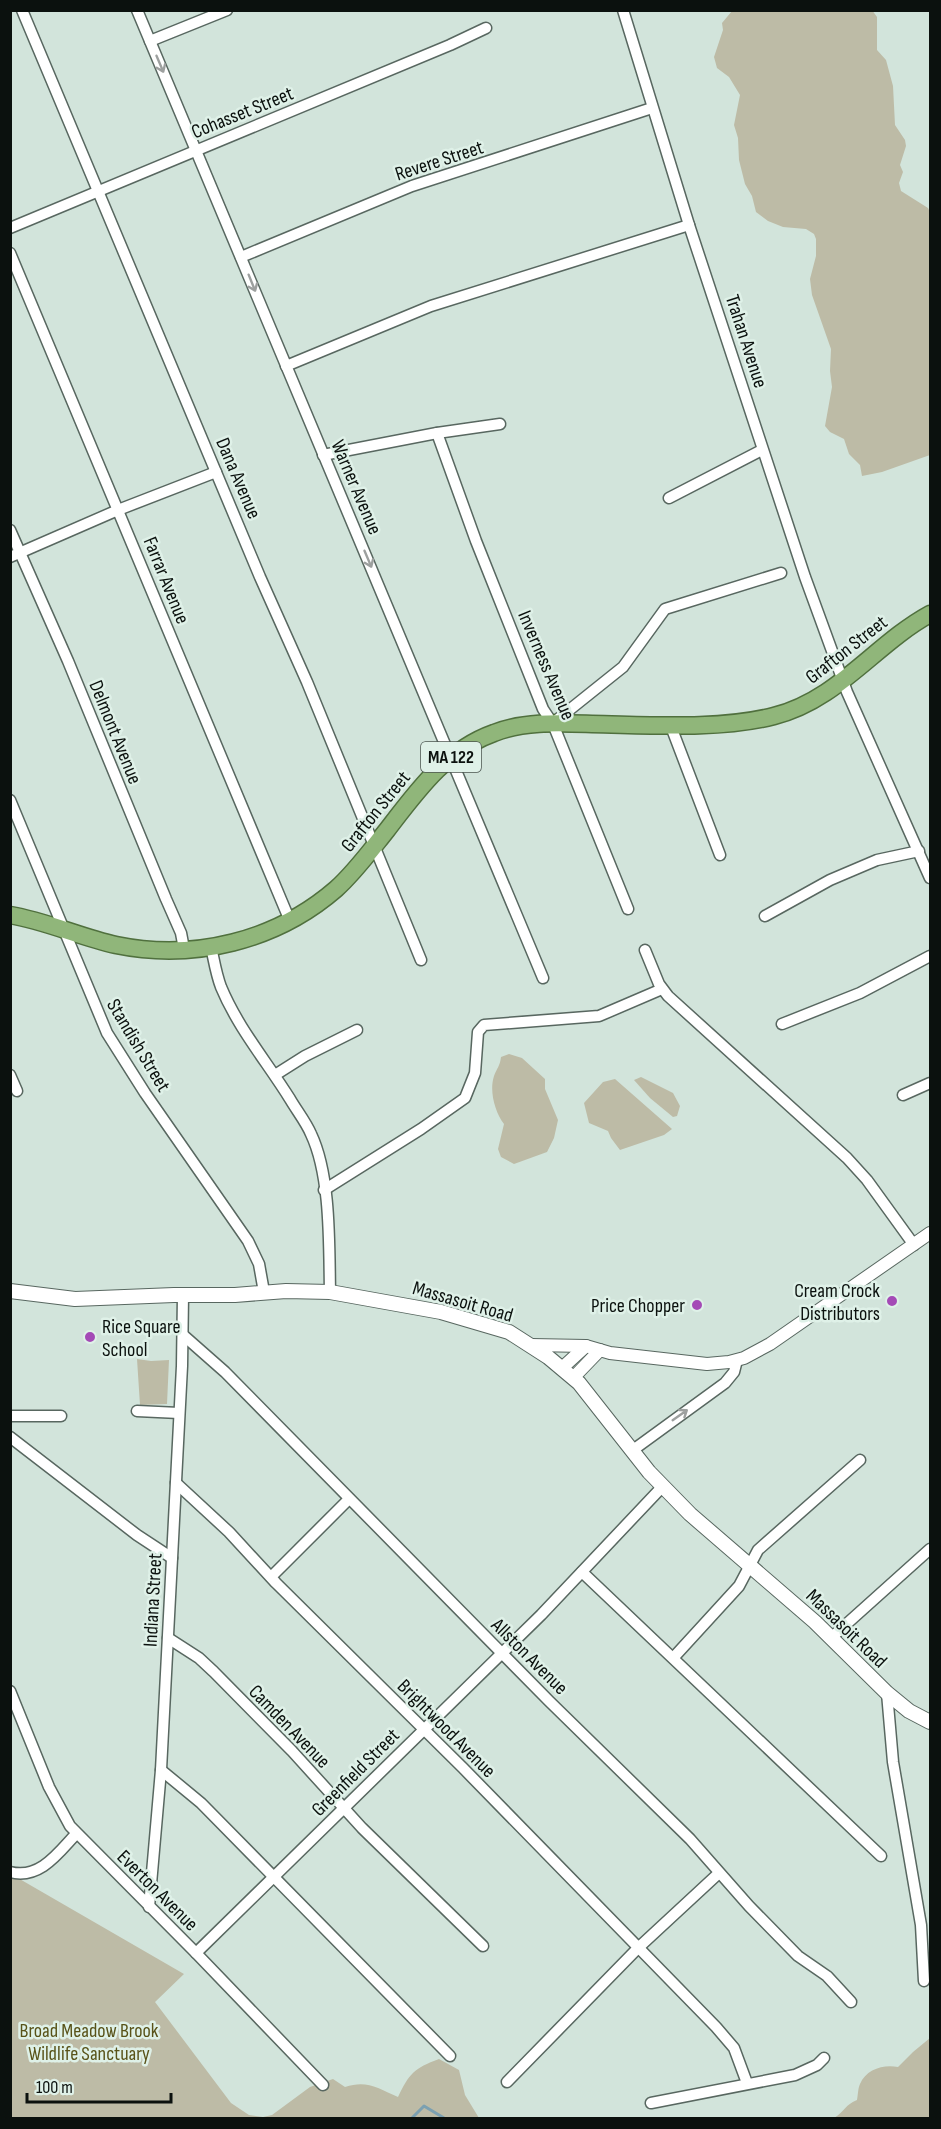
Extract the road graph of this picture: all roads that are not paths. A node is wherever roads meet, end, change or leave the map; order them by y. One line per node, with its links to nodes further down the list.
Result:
1 (22, 10): 9 (street, Dana Avenue)
2 (137, 10): 6 (street, Warner Avenue)
3 (227, 10): 6 (street)
4 (623, 10): 7 (street, Trahan Avenue)
5 (486, 28): 8 (street, Cohasset Street)
6 (150, 41): 8 (street, Warner Avenue, one-way to 8)
7 (652, 108): 10 (street, Trahan Avenue); 13 (street, Revere Street)
8 (196, 150): 9 (street, Cohasset Street); 13 (street, Warner Avenue)
9 (98, 192): 11 (street, Cohasset Street); 19 (street, Dana Avenue)
10 (689, 225): 14 (street); 17 (street, Trahan Avenue)
11 (10, 228)
12 (10, 253): 21 (street, Farrar Avenue)
13 (241, 257): 14 (street, Warner Avenue, one-way to 14)
14 (285, 366): 18 (street, Warner Avenue)
15 (500, 424): 16 (street)
16 (437, 433): 18 (street); 27 (street, Inverness Avenue)
17 (762, 450): 20 (street); 26 (street, Trahan Avenue)
18 (323, 455): 29 (street, Warner Avenue, one-way to 29)
19 (216, 472): 21 (street); 31 (street, Dana Avenue)
20 (669, 498)
21 (118, 510): 23 (street); 38 (street, Farrar Avenue)
22 (10, 530): 23 (street, Delmont Avenue)
23 (16, 555): 41 (street, Delmont Avenue)
24 (781, 573): 27 (street)
25 (930, 614): 26 (highway, Grafton Street / MA 122)
26 (843, 681): 28 (highway, Grafton Street / MA 122); 32 (street, Trahan Avenue)
27 (552, 724): 28 (highway, Grafton Street / MA 122); 29 (highway, Grafton Street / MA 122); 35 (street, Inverness Avenue)
28 (670, 724): 33 (street)
29 (452, 757): 31 (highway, Grafton Street / MA 122); 45 (street, Warner Avenue)
30 (10, 800): 39 (street, Standish Street)
31 (375, 845): 38 (highway, Grafton Street / MA 122); 44 (street, Dana Avenue)
32 (919, 851): 34 (street, Trahan Avenue); 37 (street)
33 (720, 855)
34 (930, 878)
35 (628, 909)
36 (10, 915): 39 (highway, Grafton Street / MA 122)
37 (765, 916)
38 (290, 921): 40 (highway, Grafton Street / MA 122)
39 (63, 929): 41 (highway, Grafton Street / MA 122); 58 (street, Standish Street)
40 (211, 947): 41 (highway, Grafton Street / MA 122); 50 (street)
41 (184, 949)
42 (645, 950): 46 (street)
43 (930, 956): 47 (street)
44 (421, 960)
45 (543, 978)
46 (662, 989): 54 (street); 56 (street)
47 (782, 1024)
48 (357, 1030): 50 (street)
49 (10, 1075): 52 (street)
50 (275, 1075): 54 (street)
51 (930, 1083): 53 (street)
52 (17, 1090)
53 (903, 1095)
54 (324, 1190): 59 (street)
55 (930, 1233): 56 (street)
56 (914, 1245): 65 (street)
57 (10, 1292): 60 (main road, Massasoit Road)
58 (264, 1292): 59 (main road, Massasoit Road); 60 (main road, Massasoit Road)
59 (330, 1292): 62 (main road, Massasoit Road)
60 (183, 1295): 61 (street, Indiana Street)
61 (183, 1335): 69 (street, Indiana Street); 77 (street, Allston Avenue)
62 (531, 1345): 63 (street); 66 (main road, Massasoit Road)
63 (586, 1346): 64 (street); 66 (street)
64 (600, 1350): 65 (street); 67 (street)
65 (737, 1360): 73 (street, one-way to 65)
66 (562, 1368): 67 (main road, Massasoit Road)
67 (573, 1378): 73 (main road, Massasoit Road)
68 (138, 1412): 69 (street)
69 (179, 1413): 75 (street, Indiana Street)
70 (10, 1416): 71 (street)
71 (61, 1416)
72 (10, 1437): 79 (street)
73 (633, 1450): 76 (main road, Massasoit Road)
74 (860, 1460): 80 (street)
75 (176, 1484): 79 (street, Indiana Street); 82 (street, Brightwood Avenue)
76 (663, 1486): 80 (main road, Massasoit Road); 81 (street, Greenfield Street)
77 (349, 1499): 82 (street); 85 (street, Allston Avenue)
78 (930, 1549): 83 (street)
79 (172, 1558): 84 (street, Indiana Street)
80 (750, 1565): 83 (main road, Massasoit Road); 86 (street)
81 (582, 1572): 85 (street, Greenfield Street); 86 (street)
82 (271, 1577): 90 (street, Brightwood Avenue)
83 (832, 1637): 88 (main road, Massasoit Road)
84 (168, 1638): 91 (street, Indiana Street); 92 (street, Camden Avenue)
85 (501, 1652): 90 (street, Greenfield Street); 96 (street, Allston Avenue)
86 (674, 1657): 94 (street)
87 (10, 1691): 93 (street, Everton Avenue)
88 (887, 1694): 89 (main road, Massasoit Road); 102 (street)
89 (930, 1722)
90 (424, 1730): 92 (street, Greenfield Street); 100 (street, Brightwood Avenue)
91 (161, 1770): 97 (street); 98 (street, Indiana Street)
92 (343, 1809): 97 (street, Greenfield Street); 99 (street, Camden Avenue)
93 (76, 1834): 95 (street); 98 (street, Everton Avenue)
94 (881, 1856)
95 (10, 1872)
96 (719, 1873): 100 (street); 103 (street, Allston Avenue)
97 (274, 1877): 101 (street, Greenfield Street); 104 (street)
98 (149, 1907): 101 (street, Everton Avenue)
99 (483, 1946)
100 (638, 1948): 106 (street); 107 (street, Brightwood Avenue)
101 (196, 1953): 108 (street, Everton Avenue)
102 (924, 1982)
103 (851, 2002)
104 (450, 2056)
105 (824, 2058): 107 (street)
106 (507, 2082)
107 (747, 2083): 109 (street)
108 (322, 2085)
109 (651, 2103)

